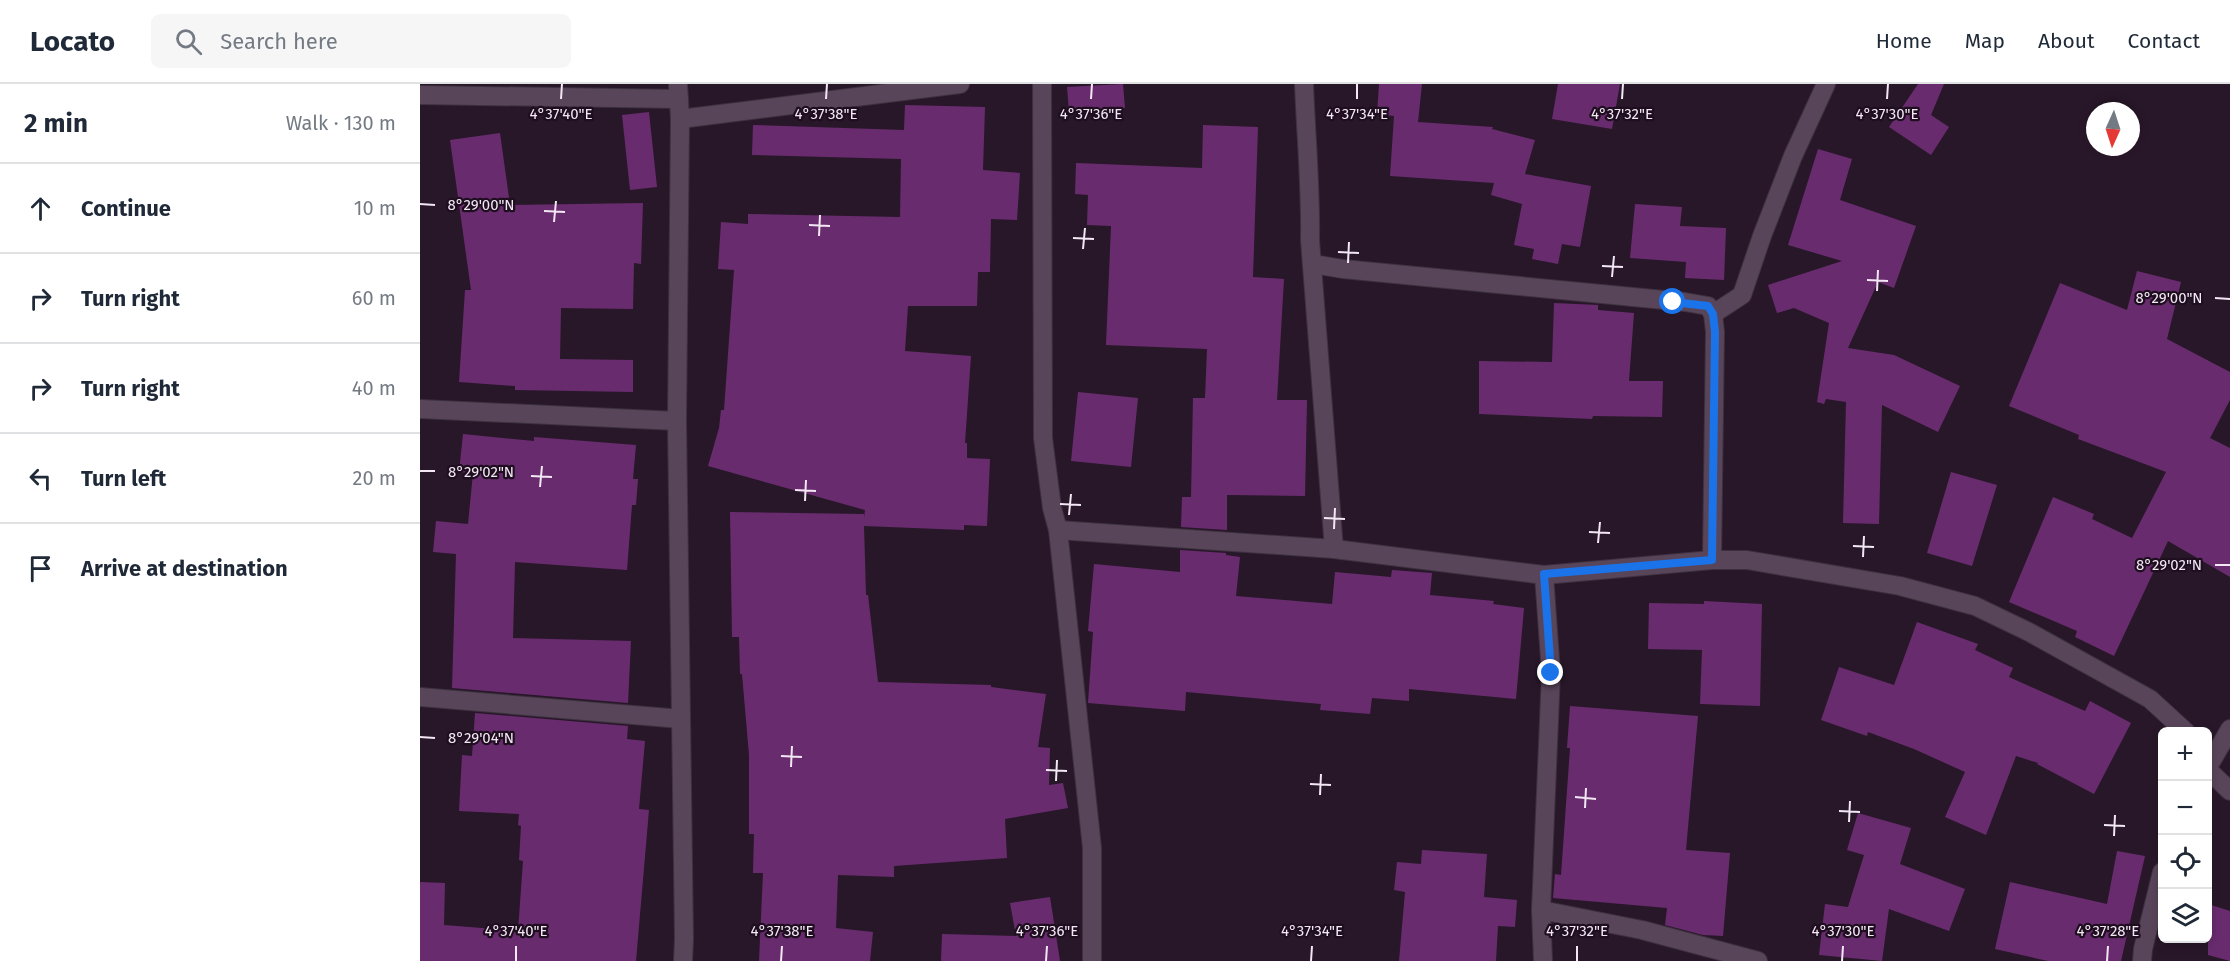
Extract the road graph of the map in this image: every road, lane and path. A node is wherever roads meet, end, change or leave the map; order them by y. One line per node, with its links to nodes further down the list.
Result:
1 (960, 84): 7 (street)
2 (1042, 84): 12 (street)
3 (1304, 84): 8 (street)
4 (1826, 84): 9 (street)
5 (679, 91): 6 (street); 7 (street)
6 (420, 95)
7 (680, 119): 11 (street)
8 (1313, 264): 9 (street); 13 (street)
9 (1713, 314): 14 (street)
10 (420, 409): 11 (street)
11 (677, 421): 17 (street)
12 (1058, 530): 13 (street); 26 (street)
13 (1334, 549): 15 (street)
14 (1712, 560): 15 (street); 18 (street)
15 (1544, 574): 24 (street)
16 (420, 697): 17 (street)
17 (681, 719): 25 (street)
18 (2181, 727)
19 (2230, 729): 20 (street)
20 (2212, 761)
21 (2212, 772): 22 (street)
22 (2230, 791)
23 (2159, 889): 29 (street)
24 (1541, 910): 27 (street); 28 (street)
25 (683, 961)
26 (1092, 961)
27 (1543, 961)
28 (1758, 961)
29 (2142, 961)

